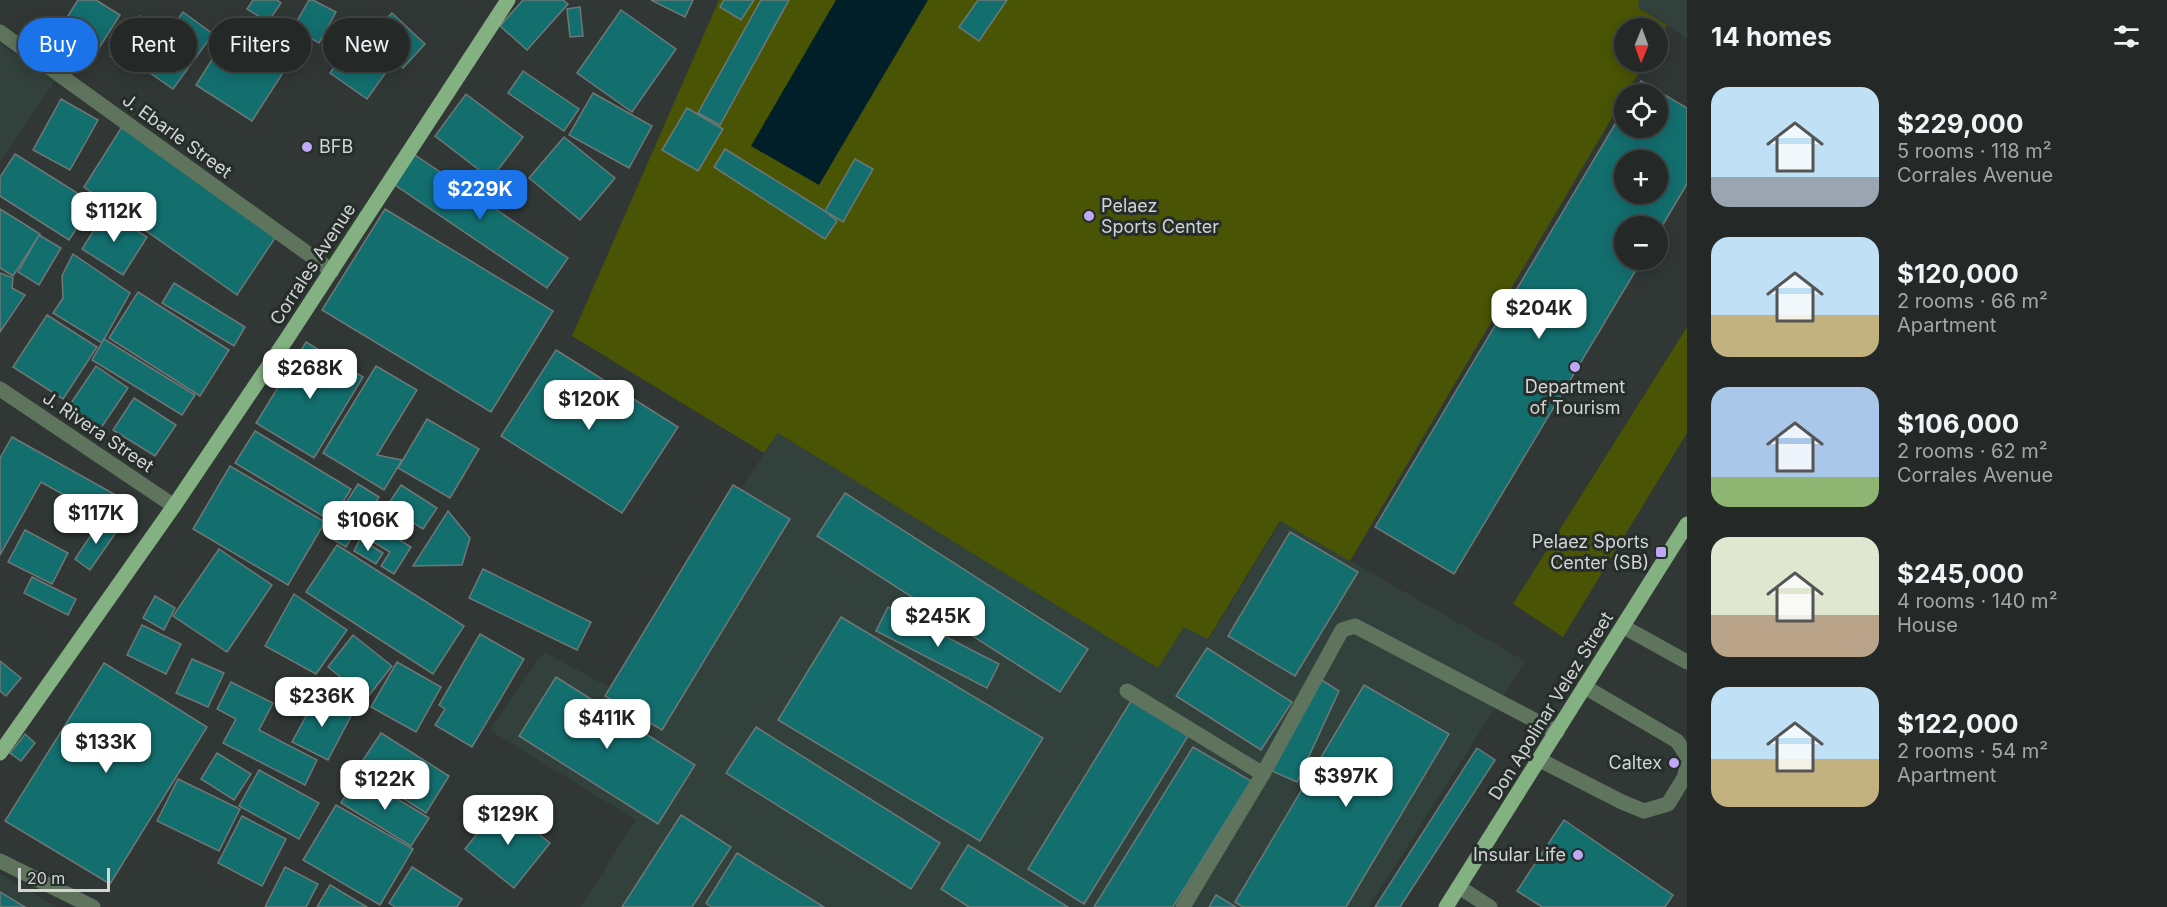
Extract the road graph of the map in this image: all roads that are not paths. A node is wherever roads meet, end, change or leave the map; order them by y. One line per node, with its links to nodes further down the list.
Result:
1 (508, 0): 3 (main road, Corrales Avenue)
2 (0, 32): 3 (street, J. Ebarle Street)
3 (332, 271): 5 (main road, Corrales Avenue)
4 (0, 389): 5 (street, J. Rivera Street)
5 (174, 506): 12 (main road, Corrales Avenue)
6 (1687, 524): 7 (main road, Don Apolinar Velez Street)
7 (1624, 627): 8 (street); 9 (main road, Don Apolinar Velez Street)
8 (1687, 662)
9 (1585, 687): 11 (main road, Don Apolinar Velez Street); 13 (street)
10 (1127, 691): 16 (street)
11 (1557, 732): 14 (main road, Don Apolinar Velez Street); 16 (street)
12 (0, 753)
13 (1687, 756)
14 (1540, 760): 15 (street); 18 (main road, Don Apolinar Velez Street)
15 (1687, 767)
16 (1263, 774): 20 (street)
17 (0, 861): 19 (street)
18 (1459, 887): 21 (main road, Don Apolinar Velez Street); 22 (street)
19 (93, 907)
20 (1183, 907)
21 (1446, 907)
22 (1490, 907)

